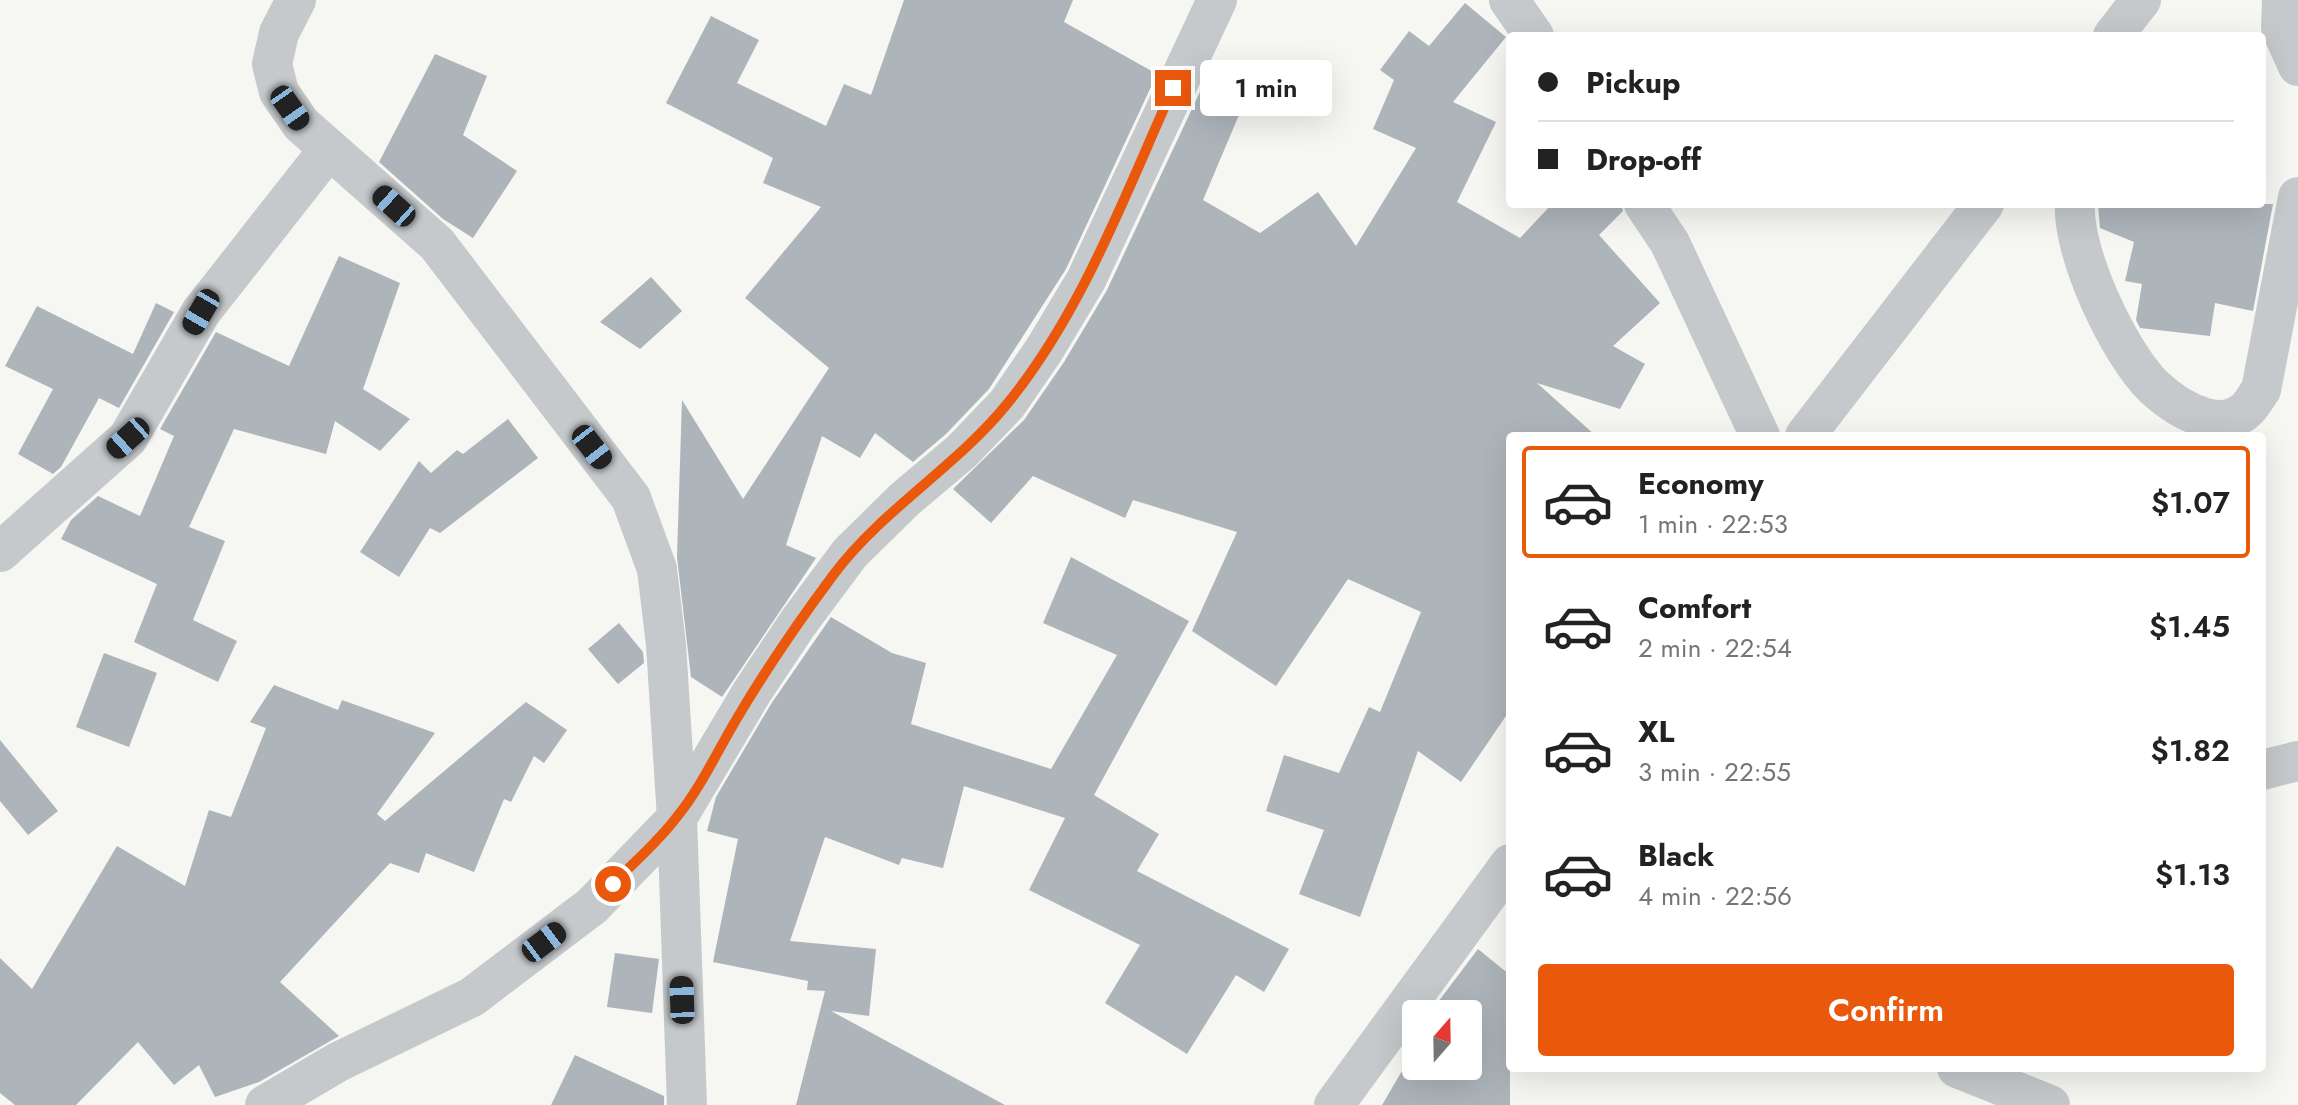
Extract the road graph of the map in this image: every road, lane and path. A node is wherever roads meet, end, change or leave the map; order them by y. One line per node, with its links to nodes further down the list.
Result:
1 (296, 0): 9 (street)
2 (1217, 0): 19 (street)
3 (1509, 0): 6 (street)
4 (2141, 0): 7 (street)
5 (2282, 0): 8 (street)
6 (1531, 32)
7 (2116, 32)
8 (2298, 66)
9 (329, 149): 16 (street); 19 (street)
10 (2298, 197): 13 (street)
11 (1647, 208): 14 (street)
12 (1981, 208): 15 (street)
13 (2075, 208)
14 (1758, 432)
15 (1808, 432)
16 (0, 552)
17 (2298, 761): 18 (street)
18 (2266, 769)
19 (677, 818): 22 (street); 23 (street)
20 (1506, 869): 24 (street)
21 (1967, 1072): 25 (street)
22 (265, 1105)
23 (687, 1105)
24 (1334, 1105)
25 (2050, 1105)

